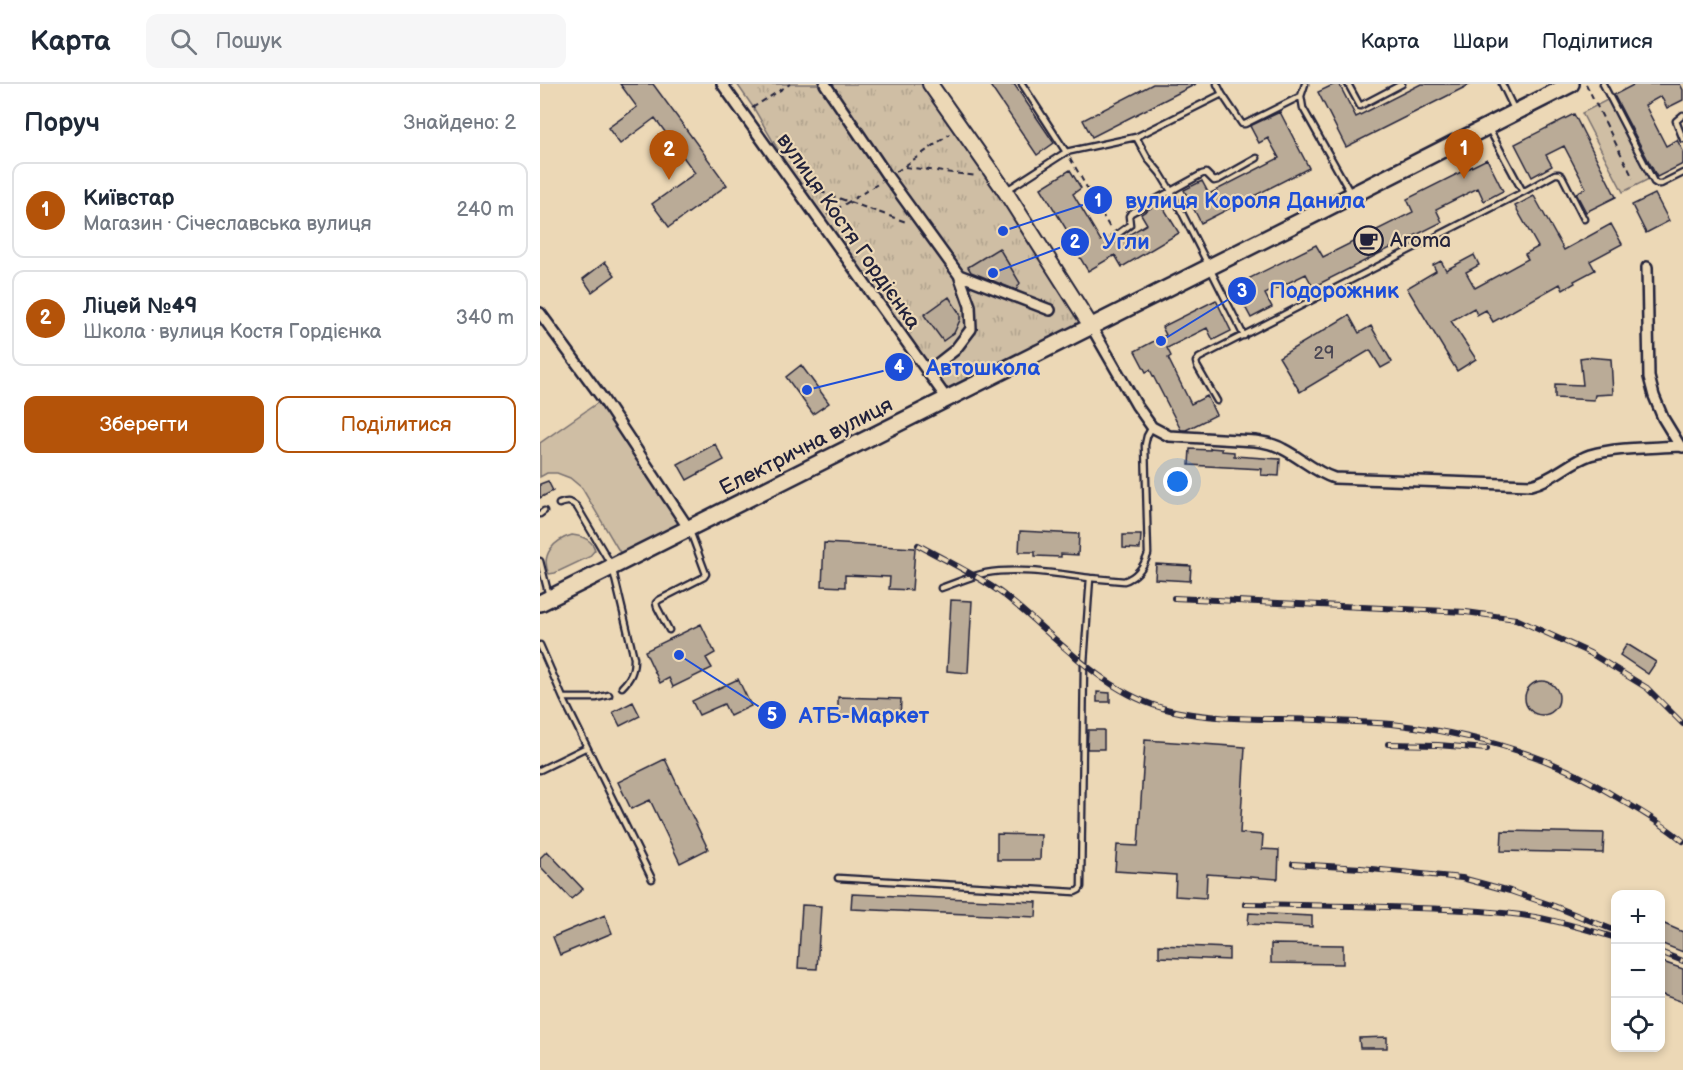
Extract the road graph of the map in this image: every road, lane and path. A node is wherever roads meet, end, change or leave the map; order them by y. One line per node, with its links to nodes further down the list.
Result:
1 (722, 84): 17 (street, вулиця Костя Гордієнка)
2 (790, 84): 17 (path)
3 (825, 84): 34 (street)
4 (930, 84): 29 (main road)
5 (1022, 84): 22 (lane)
6 (1216, 84): 14 (lane)
7 (1348, 84): 8 (lane)
8 (1402, 84)
9 (1502, 84): 16 (lane)
10 (1571, 84): 16 (main road, Електрична вулиця)
11 (1586, 84): 27 (path)
12 (1603, 84): 25 (lane)
13 (1305, 85): 15 (lane)
14 (1222, 94): 15 (lane); 20 (lane)
15 (1301, 96): 32 (lane)
16 (1515, 112): 19 (main road, Електрична вулиця)
17 (744, 114): 28 (street, вулиця Костя Гордієнка)
18 (1683, 115): 21 (lane)
19 (1488, 126): 31 (lane); 32 (main road, Електрична вулиця)
20 (1136, 137): 22 (lane); 30 (lane)
21 (1683, 139)
22 (1066, 152): 29 (lane); 35 (path)
23 (1257, 158): 30 (lane)
24 (903, 167): 26 (path)
25 (1683, 173)
26 (977, 176)
27 (1633, 178)
28 (793, 182): 34 (path); 43 (street, вулиця Костя Гордієнка)
29 (1005, 191): 41 (main road)
30 (1171, 191): 35 (lane); 36 (lane)
31 (1523, 192): 33 (lane); 42 (lane)
32 (1352, 195): 36 (main road, Електрична вулиця)
33 (1584, 219)
34 (926, 229): 38 (street)
35 (1115, 236)
36 (1210, 266): 41 (main road, Електрична вулиця); 42 (lane)
37 (1647, 267): 47 (street)
38 (959, 275): 39 (street); 43 (street)
39 (1050, 310)
40 (540, 313): 49 (street)
41 (1091, 326): 44 (main road, Електрична вулиця); 46 (street)
42 (1244, 336): 45 (lane)
43 (927, 372): 44 (street, вулиця Костя Гордієнка)
44 (947, 399): 49 (main road, Електрична вулиця)
45 (1216, 401)
46 (1152, 427): 47 (street); 52 (lane)
47 (1682, 445)
48 (559, 504): 51 (lane)
49 (689, 529): 51 (main road, Електрична вулиця); 55 (lane)
50 (540, 561): 54 (lane)
51 (612, 566): 54 (main road, Електрична вулиця); 57 (lane)
52 (1090, 578): 53 (lane); 63 (lane)
53 (941, 588)
54 (545, 601)
55 (669, 630)
56 (540, 645): 59 (lane)
57 (622, 687)
58 (609, 695): 59 (lane)
59 (563, 698): 60 (lane)
60 (587, 747): 61 (lane); 62 (lane)
61 (540, 770)
62 (652, 879)
63 (838, 879)

